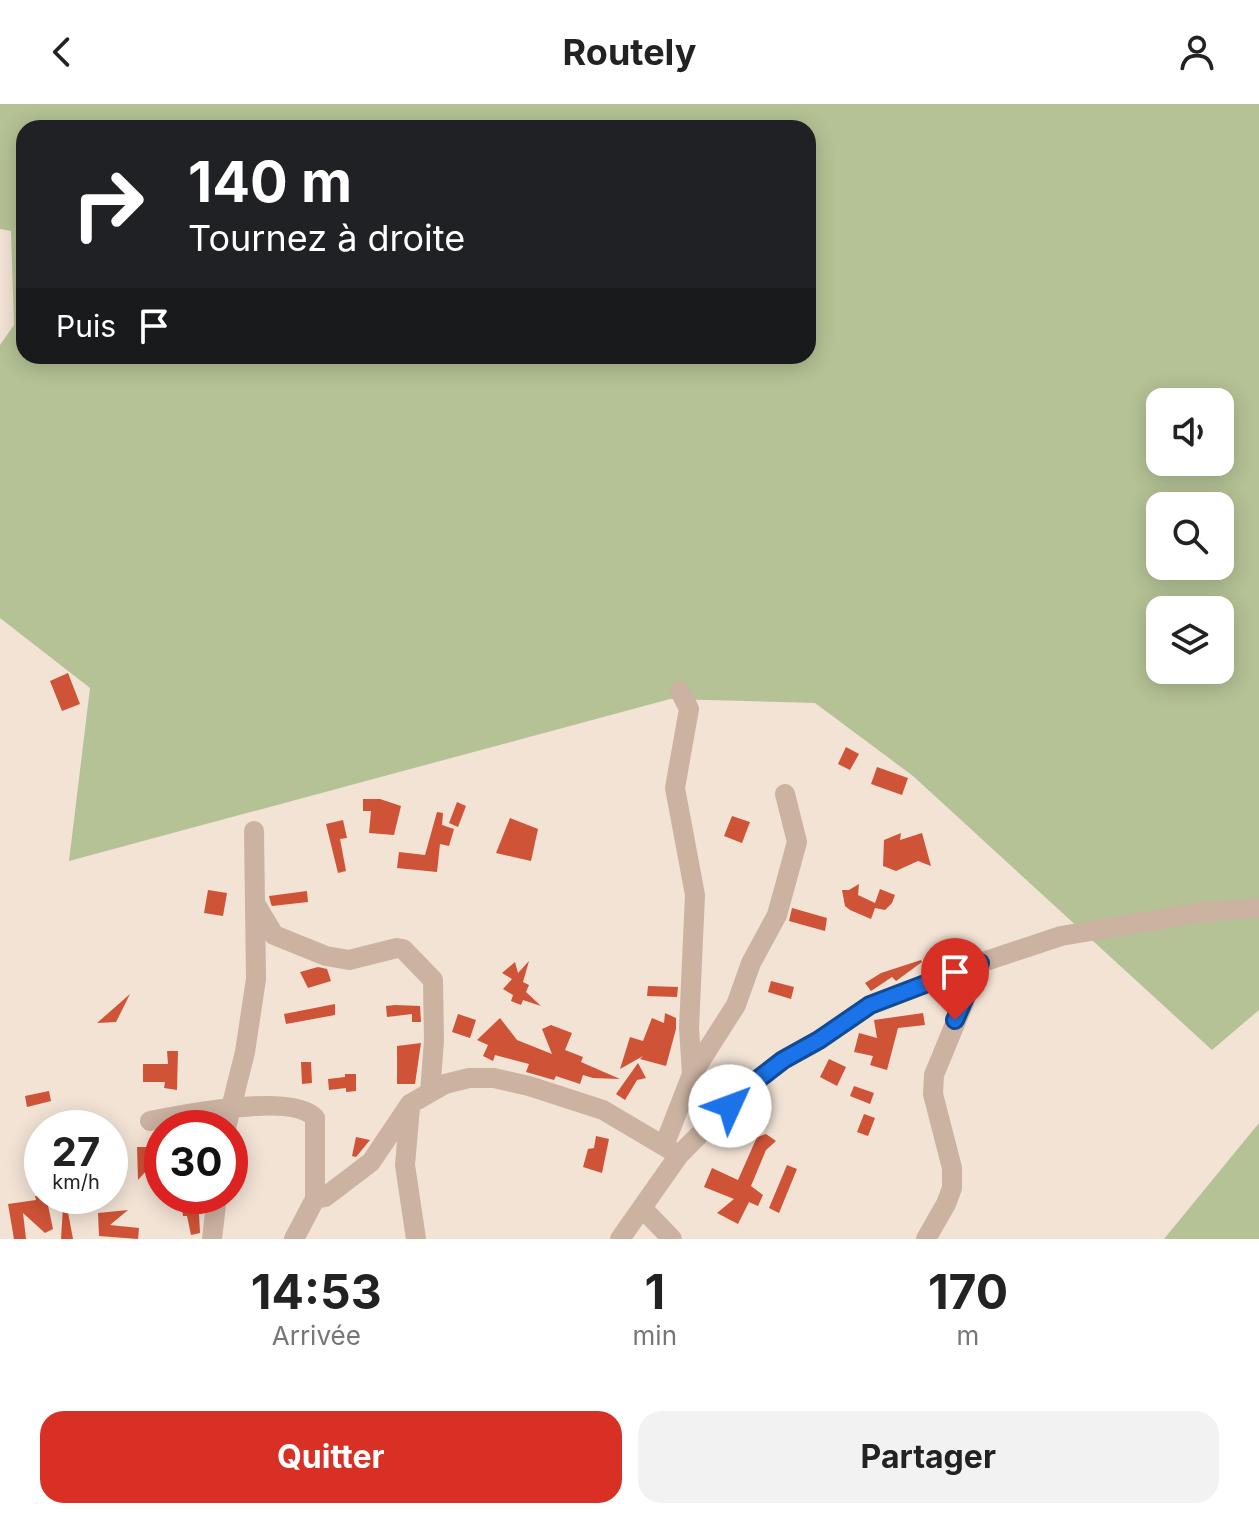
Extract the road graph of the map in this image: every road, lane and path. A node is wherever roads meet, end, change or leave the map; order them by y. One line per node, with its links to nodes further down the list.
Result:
1 (680, 691): 7 (street)
2 (785, 794): 7 (street)
3 (254, 831): 4 (street)
4 (256, 905): 8 (street); 10 (street)
5 (1259, 908): 6 (street)
6 (980, 963): 13 (street); 22 (street)
7 (692, 1074): 13 (street)
8 (430, 1092): 9 (street); 13 (street)
9 (410, 1104): 14 (street); 19 (street)
10 (230, 1107): 11 (street); 12 (street); 14 (street)
11 (213, 1110)
12 (229, 1110)
13 (672, 1150): 15 (street)
14 (315, 1199): 18 (street)
15 (642, 1208): 20 (street); 21 (street)
16 (215, 1214): 17 (street)
17 (212, 1239)
18 (294, 1239)
19 (416, 1239)
20 (620, 1239)
21 (672, 1239)
22 (926, 1239)

